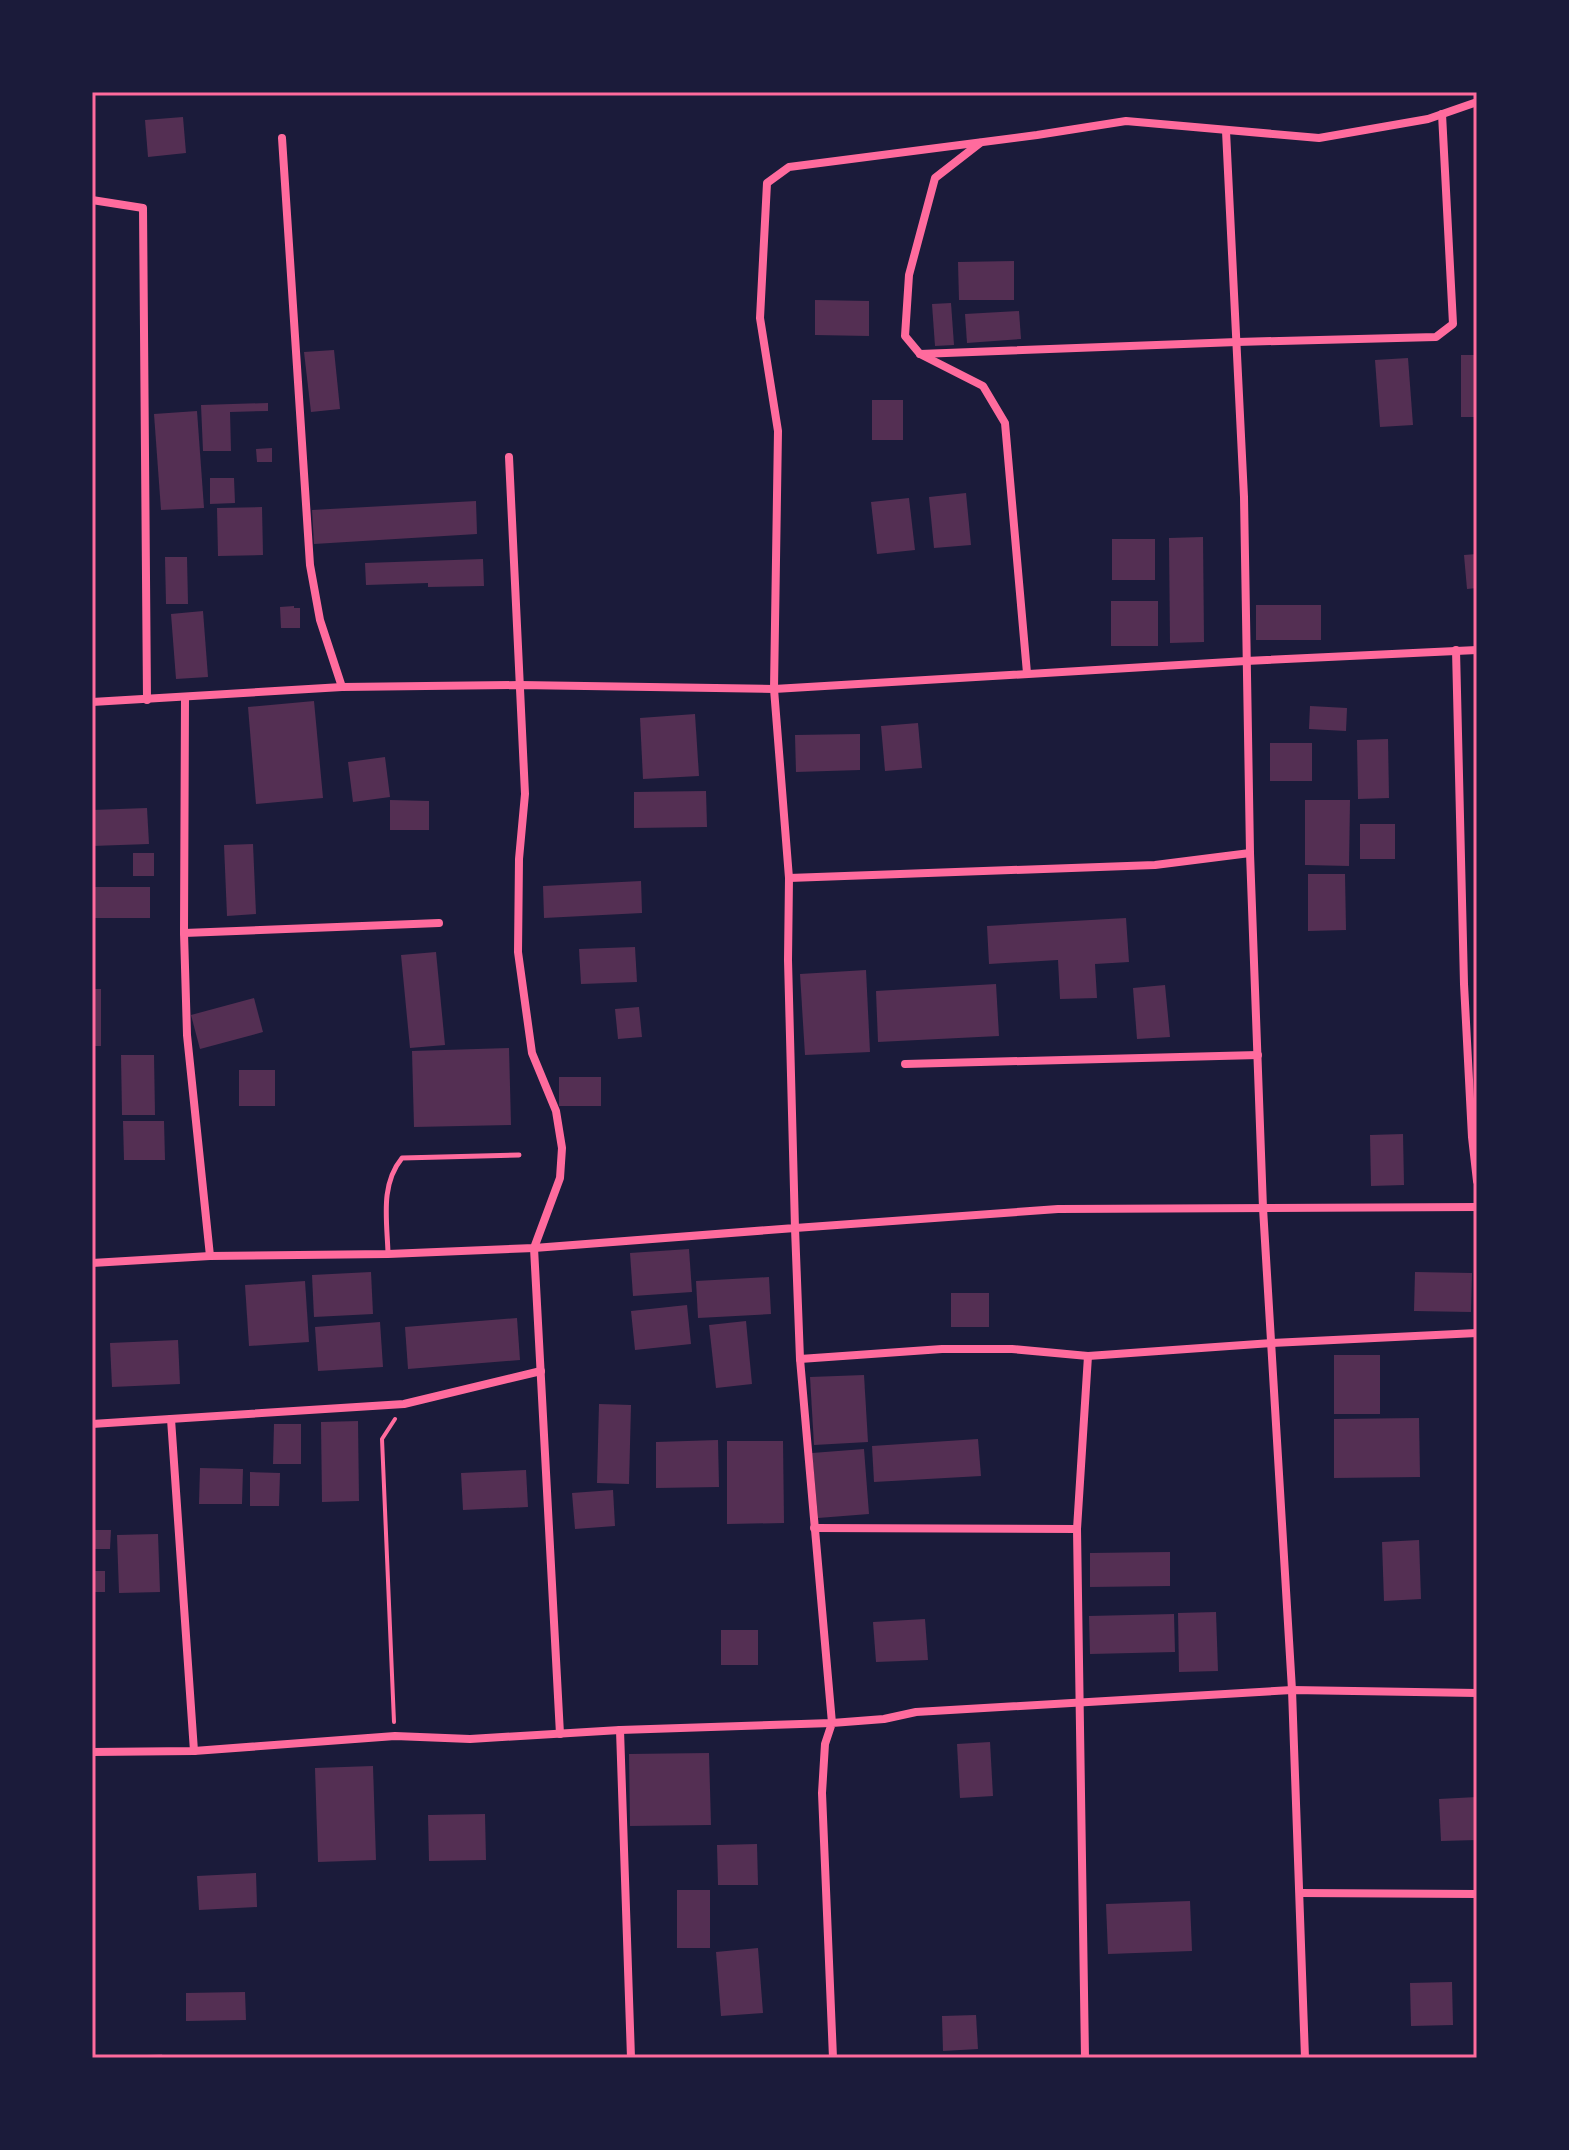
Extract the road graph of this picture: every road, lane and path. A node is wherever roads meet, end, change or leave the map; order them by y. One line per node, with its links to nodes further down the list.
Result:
1 (1477, 102): 2 (street)
2 (1442, 114): 3 (street); 7 (street)
3 (1226, 131): 5 (street); 7 (street)
4 (282, 138): 15 (street)
5 (981, 142): 8 (street); 16 (street)
6 (92, 200): 18 (street)
7 (1237, 342): 8 (street); 12 (street)
8 (920, 354): 13 (street)
9 (509, 457): 14 (street)
10 (1456, 650): 11 (street); 12 (street); 27 (street)
11 (1477, 650)
12 (1246, 661): 13 (street); 20 (street)
13 (1027, 673): 16 (street)
14 (520, 685): 15 (street); 16 (street); 31 (street)
15 (342, 687): 17 (street)
16 (774, 689): 21 (street)
17 (185, 698): 18 (street); 23 (street)
18 (147, 700): 19 (street)
19 (92, 702)
20 (1250, 853): 21 (street); 24 (street)
21 (789, 878): 30 (street)
22 (439, 923): 23 (street)
23 (184, 933): 33 (street)
24 (1258, 1055): 25 (street); 29 (street)
25 (905, 1064)
26 (519, 1155): 32 (lane)
27 (1477, 1181)
28 (1477, 1207): 29 (street)
29 (1263, 1208): 30 (street); 36 (street)
30 (795, 1228): 31 (street); 38 (street)
31 (534, 1248): 32 (street); 39 (street)
32 (388, 1254): 33 (street)
33 (210, 1256): 34 (street)
34 (92, 1263)
35 (1477, 1333): 36 (street)
36 (1272, 1343): 37 (street); 45 (street)
37 (1088, 1356): 38 (street); 44 (street)
38 (800, 1359): 43 (street)
39 (541, 1371): 40 (street); 50 (street)
40 (404, 1404): 41 (street); 51 (path)
41 (171, 1419): 42 (street); 52 (street)
42 (92, 1424)
43 (814, 1528): 44 (street); 48 (street)
44 (1077, 1529): 47 (street)
45 (1292, 1690): 46 (street); 47 (street); 54 (street)
46 (1477, 1693)
47 (1080, 1702): 48 (street); 58 (street)
48 (832, 1723): 49 (street); 57 (street)
49 (620, 1730): 50 (street); 56 (street)
50 (560, 1734): 51 (street)
51 (395, 1736): 52 (street)
52 (194, 1751): 53 (street)
53 (92, 1752)
54 (1300, 1893): 55 (street); 59 (street)
55 (1477, 1894)
56 (631, 2058)
57 (833, 2058)
58 (1085, 2058)
59 (1305, 2058)

